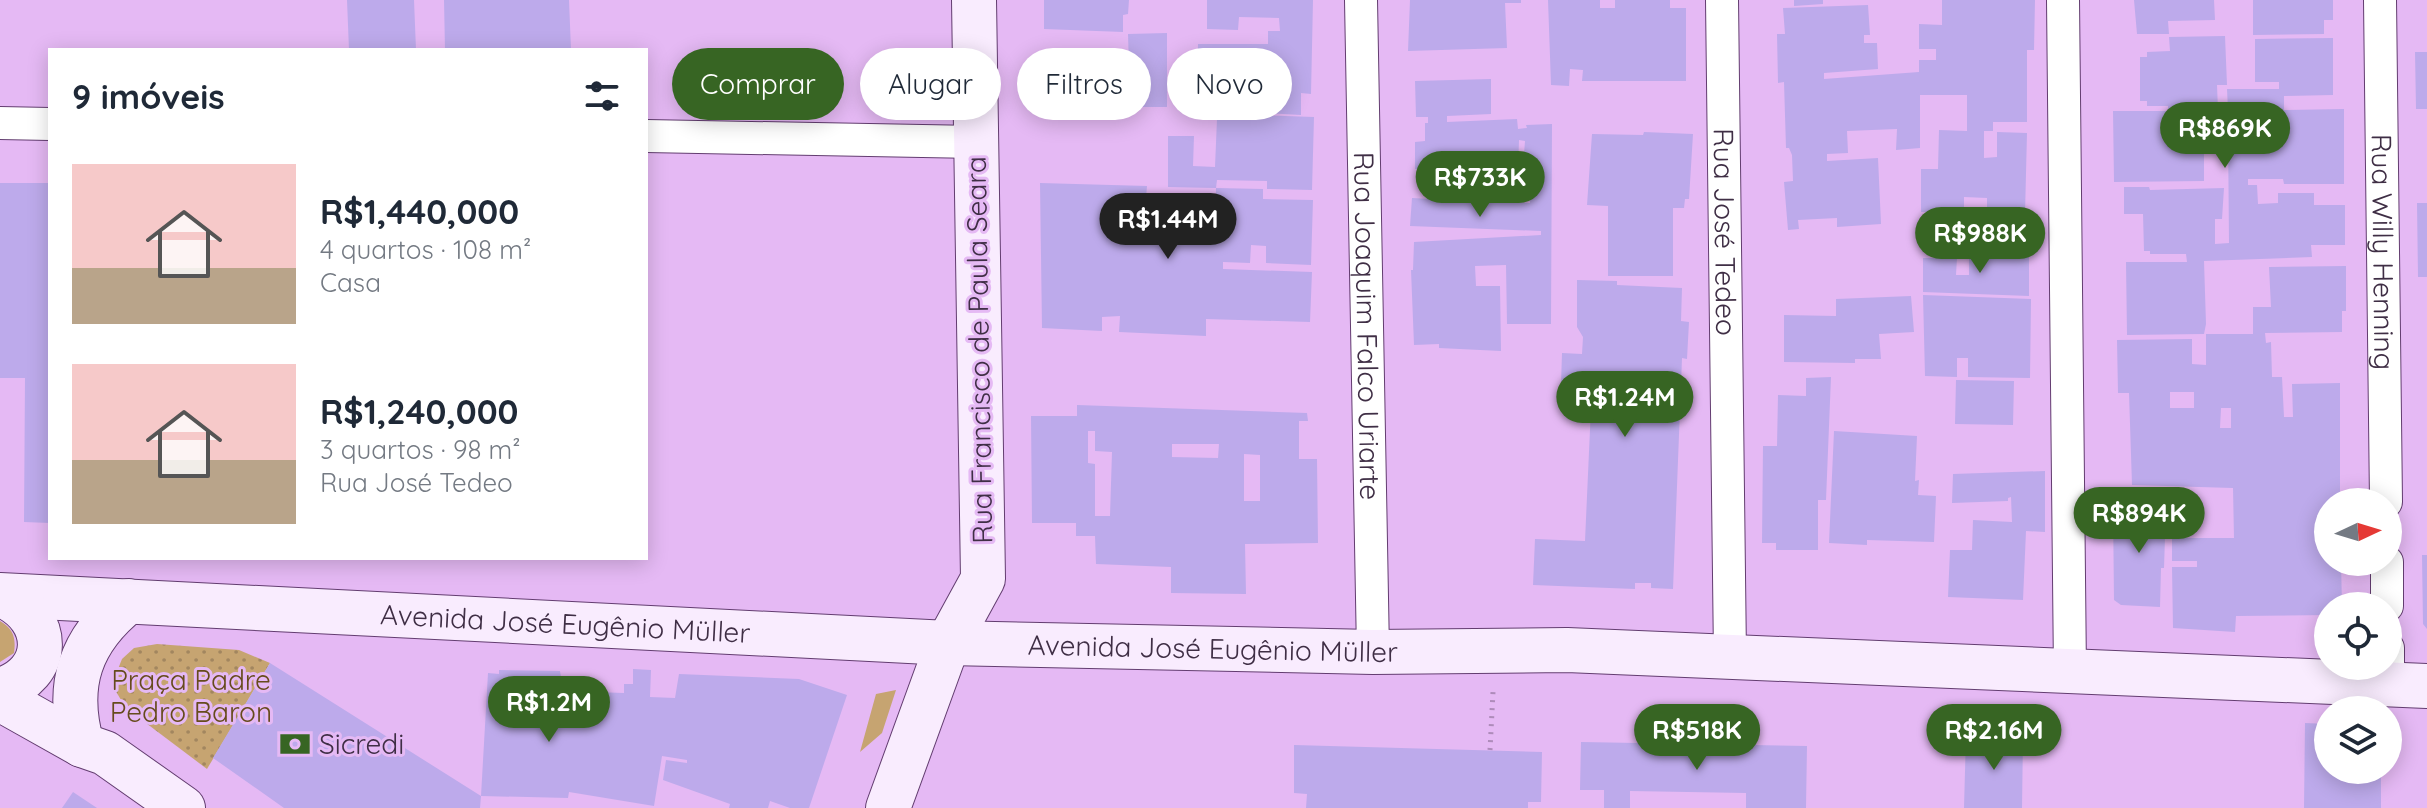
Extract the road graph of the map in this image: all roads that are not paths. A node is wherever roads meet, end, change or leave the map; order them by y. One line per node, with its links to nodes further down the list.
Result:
1 (974, 0): 9 (main road, Rua Francisco de Paula Seara)
2 (1361, 0): 14 (street, Rua Joaquim Falco Uriarte)
3 (1722, 0): 15 (street, Rua José Tedeo)
4 (2063, 0): 16 (street)
5 (2380, 0): 10 (street, Rua Willy Henning)
6 (0, 123): 7 (street)
7 (48, 124)
8 (648, 136): 9 (street)
9 (976, 142): 13 (main road, Rua Francisco de Paula Seara)
10 (2386, 488)
11 (2, 595): 12 (main road, Avenida José Eugênio Müller); 18 (main road)
12 (129, 601): 13 (main road, Avenida José Eugênio Müller); 20 (main road)
13 (948, 643): 14 (main road, Avenida José Eugênio Müller); 22 (main road, Rua Francisco de Paula Seara)
14 (1373, 652): 15 (main road, Avenida José Eugênio Müller)
15 (1730, 657): 16 (main road, Avenida José Eugênio Müller)
16 (2070, 673): 17 (main road, Avenida José Eugênio Müller)
17 (2314, 673)
18 (0, 690)
19 (0, 699): 20 (main road)
20 (82, 745): 21 (main road)
21 (183, 808)
22 (888, 808)

